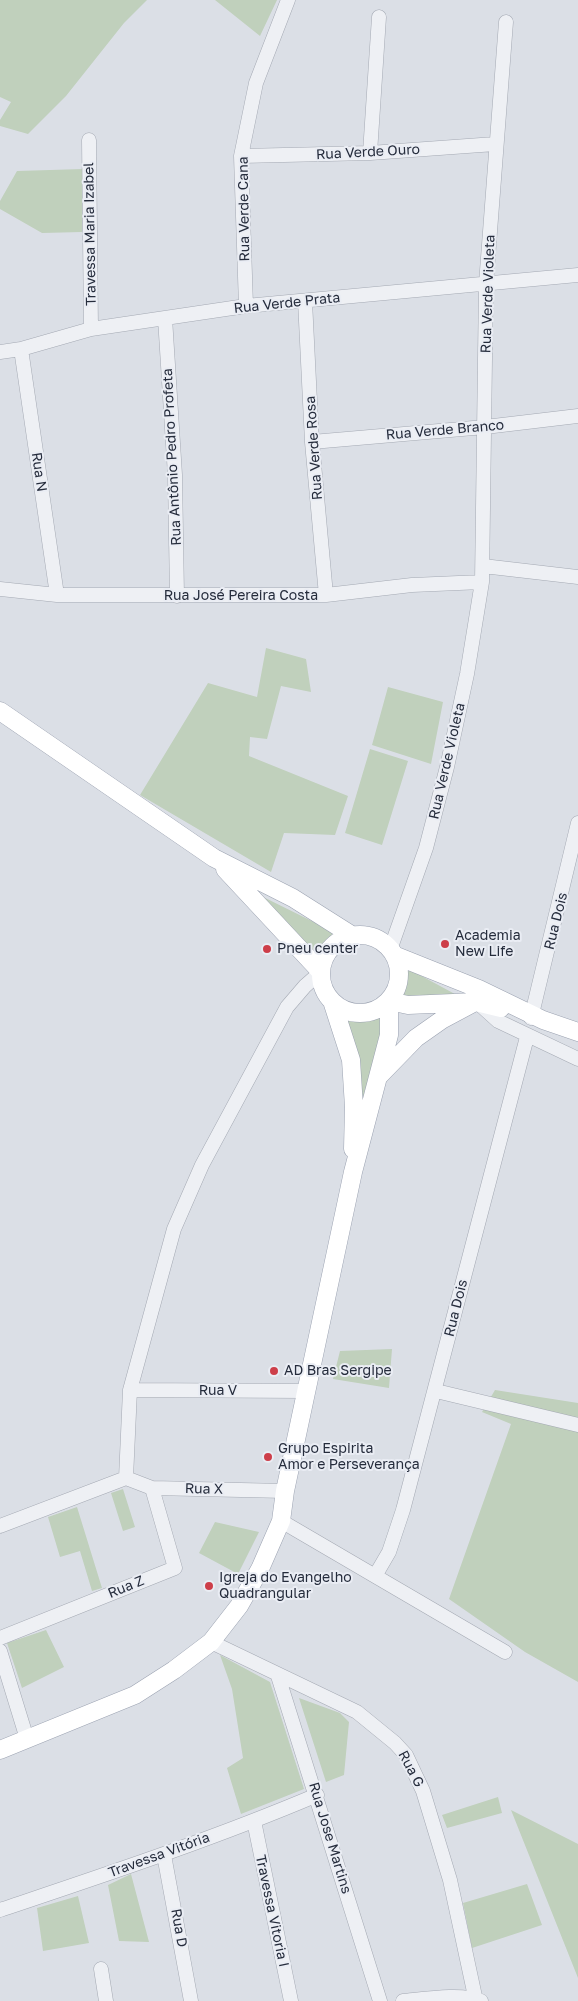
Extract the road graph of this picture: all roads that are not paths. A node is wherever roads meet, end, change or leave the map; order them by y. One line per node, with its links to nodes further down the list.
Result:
1 (288, 0): 7 (street, Rua Verde Cana)
2 (379, 17): 6 (street)
3 (506, 22): 5 (street, Rua Verde Violeta)
4 (89, 140): 13 (street, Travessa Maria Izabel)
5 (495, 144): 6 (street, Rua Verde Ouro); 9 (street, Rua Verde Violeta)
6 (370, 153): 7 (street, Rua Verde Ouro)
7 (241, 156): 11 (street, Rua Verde Cana)
8 (578, 275): 9 (street, Rua Verde Prata)
9 (486, 284): 10 (street, Rua Verde Prata); 17 (street, Rua Verde Violeta)
10 (305, 301): 11 (street, Rua Verde Prata); 18 (street, Rua Verde Rosa)
11 (246, 306): 12 (street, Rua Verde Prata)
12 (165, 318): 13 (street, Rua Verde Prata); 25 (street, Rua Antônio Pedro Profeta)
13 (91, 329): 14 (street, Rua Verde Prata)
14 (22, 349): 15 (street, Rua Verde Prata); 23 (street, Rua N)
15 (0, 352)
16 (578, 416): 17 (street, Rua Verde Branco)
17 (485, 427): 18 (street, Rua Verde Branco); 19 (street, Rua Verde Violeta)
18 (312, 442): 24 (street, Rua Verde Rosa)
19 (483, 566): 20 (street); 21 (street, Rua Verde Violeta)
20 (578, 577)
21 (482, 582): 24 (street, Rua José Pereira Costa); 30 (street, Rua Verde Violeta)
22 (0, 589): 23 (street, Rua José Pereira Costa)
23 (57, 595): 25 (street, Rua José Pereira Costa)
24 (326, 595): 25 (street, Rua José Pereira Costa)
25 (177, 596)
26 (0, 711): 28 (main road)
27 (578, 823): 35 (street, Rua Dois)
28 (214, 858): 29 (main road); 31 (main road)
29 (353, 936): 30 (main road); 31 (main road)
30 (392, 953): 34 (main road); 35 (main road)
31 (321, 972): 32 (main road); 41 (street)
32 (332, 1001): 34 (main road); 40 (main road)
33 (476, 1002): 34 (main road); 35 (main road); 37 (street); 39 (main road)
34 (386, 1003): 39 (main road)
35 (535, 1017): 36 (main road)
36 (578, 1032)
37 (527, 1037): 38 (street); 43 (street, Rua Dois)
38 (578, 1059)
39 (380, 1075): 40 (main road)
40 (353, 1172): 42 (main road)
41 (130, 1390): 42 (street, Rua V); 45 (street)
42 (305, 1391): 47 (main road)
43 (436, 1391): 44 (street); 50 (street, Rua Dois)
44 (578, 1425)
45 (126, 1478): 46 (street, Rua X); 49 (street)
46 (152, 1488): 47 (street, Rua X); 51 (street, Rua Z)
47 (284, 1491): 48 (main road)
48 (281, 1521): 50 (street); 52 (main road)
49 (0, 1526)
50 (375, 1576): 54 (street)
51 (0, 1638)
52 (211, 1642): 55 (street, Rua G); 56 (main road)
53 (0, 1651): 56 (street)
54 (505, 1652)
55 (278, 1676): 58 (street, Rua Jose Martins); 63 (street, Rua G)
56 (27, 1739): 57 (main road)
57 (0, 1750)
58 (317, 1794): 59 (street, Travessa Vitória); 67 (street, Rua Jose Martins)
59 (254, 1821): 60 (street, Travessa Vitória); 66 (street, Travessa Vitoria I)
60 (164, 1855): 61 (street, Travessa Vitória); 65 (street, Rua D)
61 (0, 1910)
62 (101, 1969): 64 (street)
63 (477, 2000): 68 (street)
64 (106, 2001)
65 (192, 2001)
66 (291, 2001)
67 (380, 2001)
68 (403, 2001)

